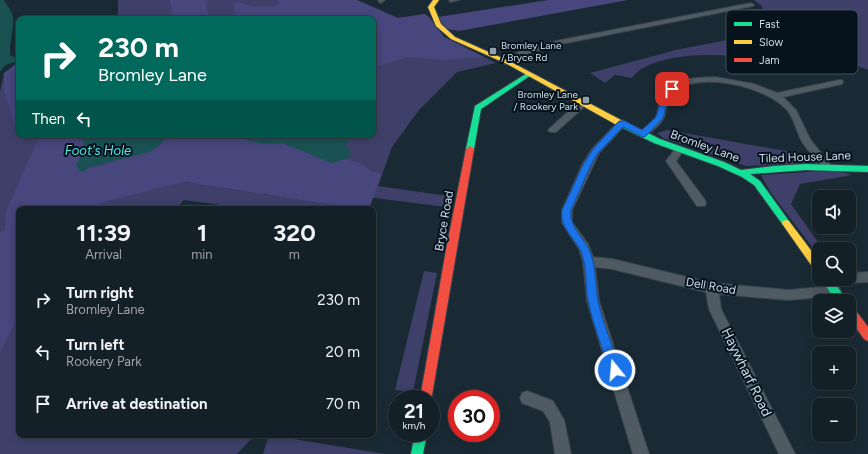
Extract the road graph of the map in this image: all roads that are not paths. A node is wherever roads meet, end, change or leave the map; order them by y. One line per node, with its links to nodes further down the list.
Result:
1 (436, 0): 5 (street, Bromley Lane)
2 (752, 5): 4 (street)
3 (726, 10): 5 (street)
4 (727, 10)
5 (508, 62): 6 (street, Bromley Lane)
6 (529, 74): 9 (street, Bromley Lane); 26 (street, Bryce Road)
7 (839, 82): 8 (street)
8 (777, 96): 12 (street); 14 (street)
9 (582, 104): 10 (street, Bromley Lane); 11 (street)
10 (622, 123): 12 (street, Bromley Lane); 19 (street)
11 (553, 130)
12 (643, 134): 13 (street, Bromley Lane)
13 (679, 150): 16 (street, Bromley Lane); 17 (street)
14 (827, 166): 15 (street, Tiled House Lane); 16 (street, Tiled House Lane)
15 (868, 169)
16 (743, 172): 18 (street, Bromley Lane)
17 (702, 203)
18 (812, 259)
19 (589, 261): 23 (street, Dell Road); 31 (street)
20 (868, 277): 21 (street)
21 (856, 278)
22 (833, 286): 23 (street, Dell Road)
23 (712, 288): 32 (street, Haywharf Road)
24 (856, 320): 25 (street)
25 (868, 336)
26 (428, 390)
27 (527, 398): 30 (street)
28 (419, 442): 29 (street)
29 (417, 454)
30 (563, 454)
31 (641, 454)
32 (787, 454)

